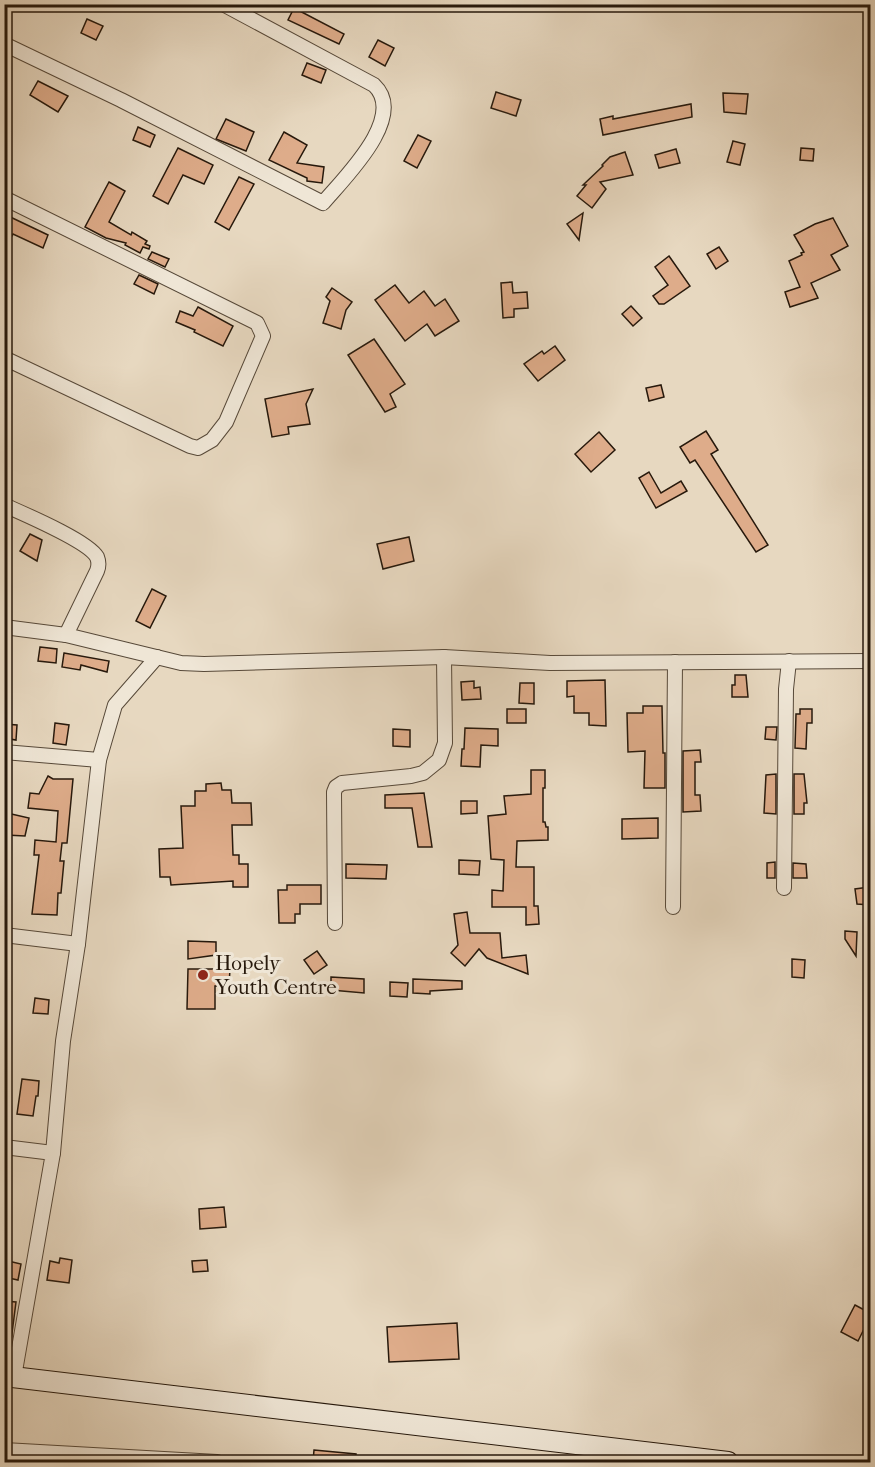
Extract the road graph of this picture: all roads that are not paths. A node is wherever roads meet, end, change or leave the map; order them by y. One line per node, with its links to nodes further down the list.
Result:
1 (223, 4): 2 (street)
2 (4, 44)
3 (4, 198): 4 (street)
4 (4, 358)
5 (4, 505): 7 (street)
6 (4, 627): 7 (street)
7 (66, 635): 8 (street)
8 (157, 657): 9 (street); 14 (street)
9 (444, 657): 11 (street); 17 (street)
10 (789, 661): 11 (street); 12 (street); 15 (street)
11 (675, 662): 16 (street)
12 (870, 662)
13 (4, 752): 14 (street)
14 (99, 760): 19 (street)
15 (784, 888)
16 (673, 907)
17 (335, 923)
18 (4, 935): 19 (street)
19 (78, 944): 21 (street)
20 (4, 1147): 21 (street)
21 (53, 1153): 22 (street)
22 (9, 1377): 26 (main road)
23 (4, 1450): 24 (street)
24 (157, 1460): 25 (street)
25 (217, 1462)
26 (728, 1462)

